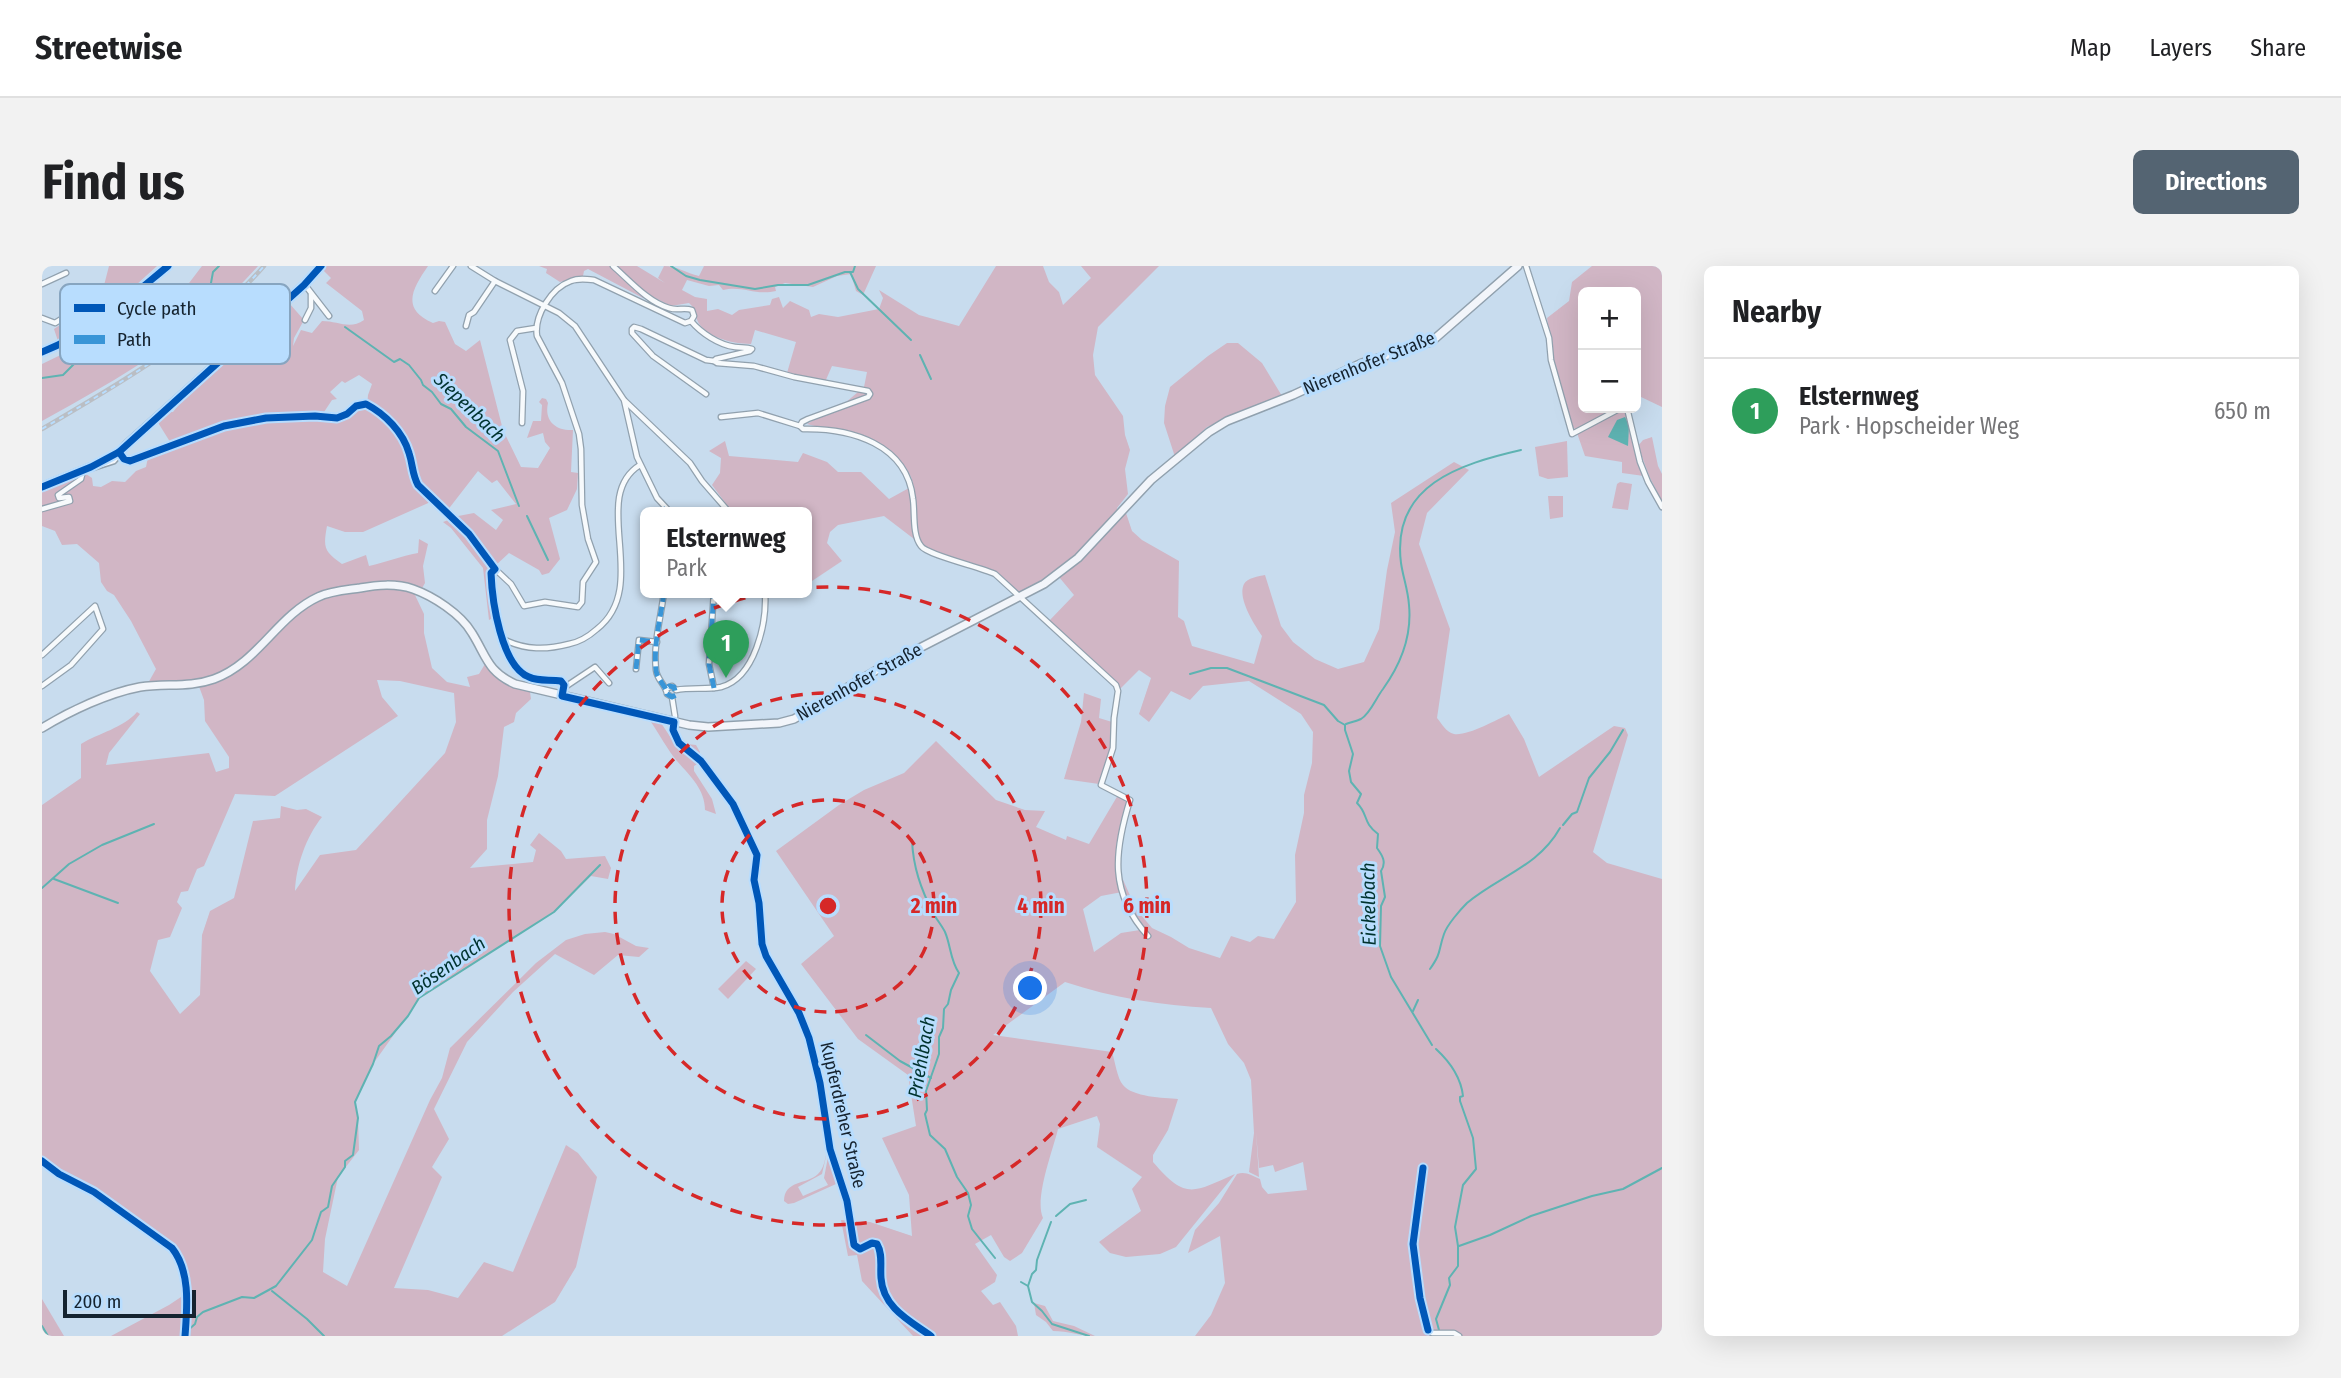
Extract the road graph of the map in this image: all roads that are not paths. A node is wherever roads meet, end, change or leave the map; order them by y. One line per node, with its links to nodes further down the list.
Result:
1 (168, 266): 11 (street)
2 (321, 266): 12 (street)
3 (453, 266): 13 (street)
4 (471, 266): 9 (street)
5 (613, 266): 21 (street)
6 (1518, 266): 42 (street, Nierenhofer Straße)
7 (1526, 266): 30 (street)
8 (66, 274): 10 (street)
9 (495, 281): 16 (street); 22 (street)
10 (42, 284)
11 (146, 284)
12 (304, 285): 14 (street); 15 (street)
13 (435, 291)
14 (311, 293): 17 (street); 20 (street)
15 (290, 298)
16 (544, 306): 21 (street); 23 (street); 29 (street)
17 (329, 316)
18 (42, 318): 19 (street)
19 (60, 320)
20 (305, 320)
21 (688, 322): 26 (street)
22 (466, 326)
23 (536, 328): 33 (street); 46 (street)
24 (60, 345): 25 (street)
25 (42, 352)
26 (715, 361): 28 (street); 34 (street)
27 (216, 364): 36 (street)
28 (706, 394)
29 (624, 400): 35 (street); 39 (street)
30 (1612, 413)
31 (1628, 413): 40 (street)
32 (721, 417): 34 (street)
33 (522, 423)
34 (800, 426): 42 (street)
35 (640, 465): 38 (street); 46 (street)
36 (82, 470): 37 (street); 41 (street)
37 (42, 487)
38 (663, 507)
39 (725, 507)
40 (1662, 507)
41 (42, 509)
42 (1017, 597): 57 (street, Nierenhofer Straße); 59 (street)
43 (663, 598): 47 (street)
44 (714, 598): 52 (street)
45 (765, 598): 52 (street)
46 (504, 640): 55 (street)
47 (657, 642): 49 (street); 53 (street)
48 (42, 655): 51 (street)
49 (636, 669)
50 (609, 683): 55 (street)
51 (42, 686)
52 (714, 688): 54 (street)
53 (666, 689): 54 (street); 56 (street)
54 (676, 690): 56 (street)
55 (563, 692): 57 (street, Nierenhofer Straße); 58 (street, Nierenhofer Straße)
56 (671, 697): 57 (street)
57 (674, 722): 63 (street, Kupferdreher Straße)
58 (42, 728)
59 (1148, 936)
60 (42, 1161): 61 (street)
61 (124, 1213)
62 (1432, 1333): 64 (street)
63 (931, 1336)
64 (1459, 1336)

